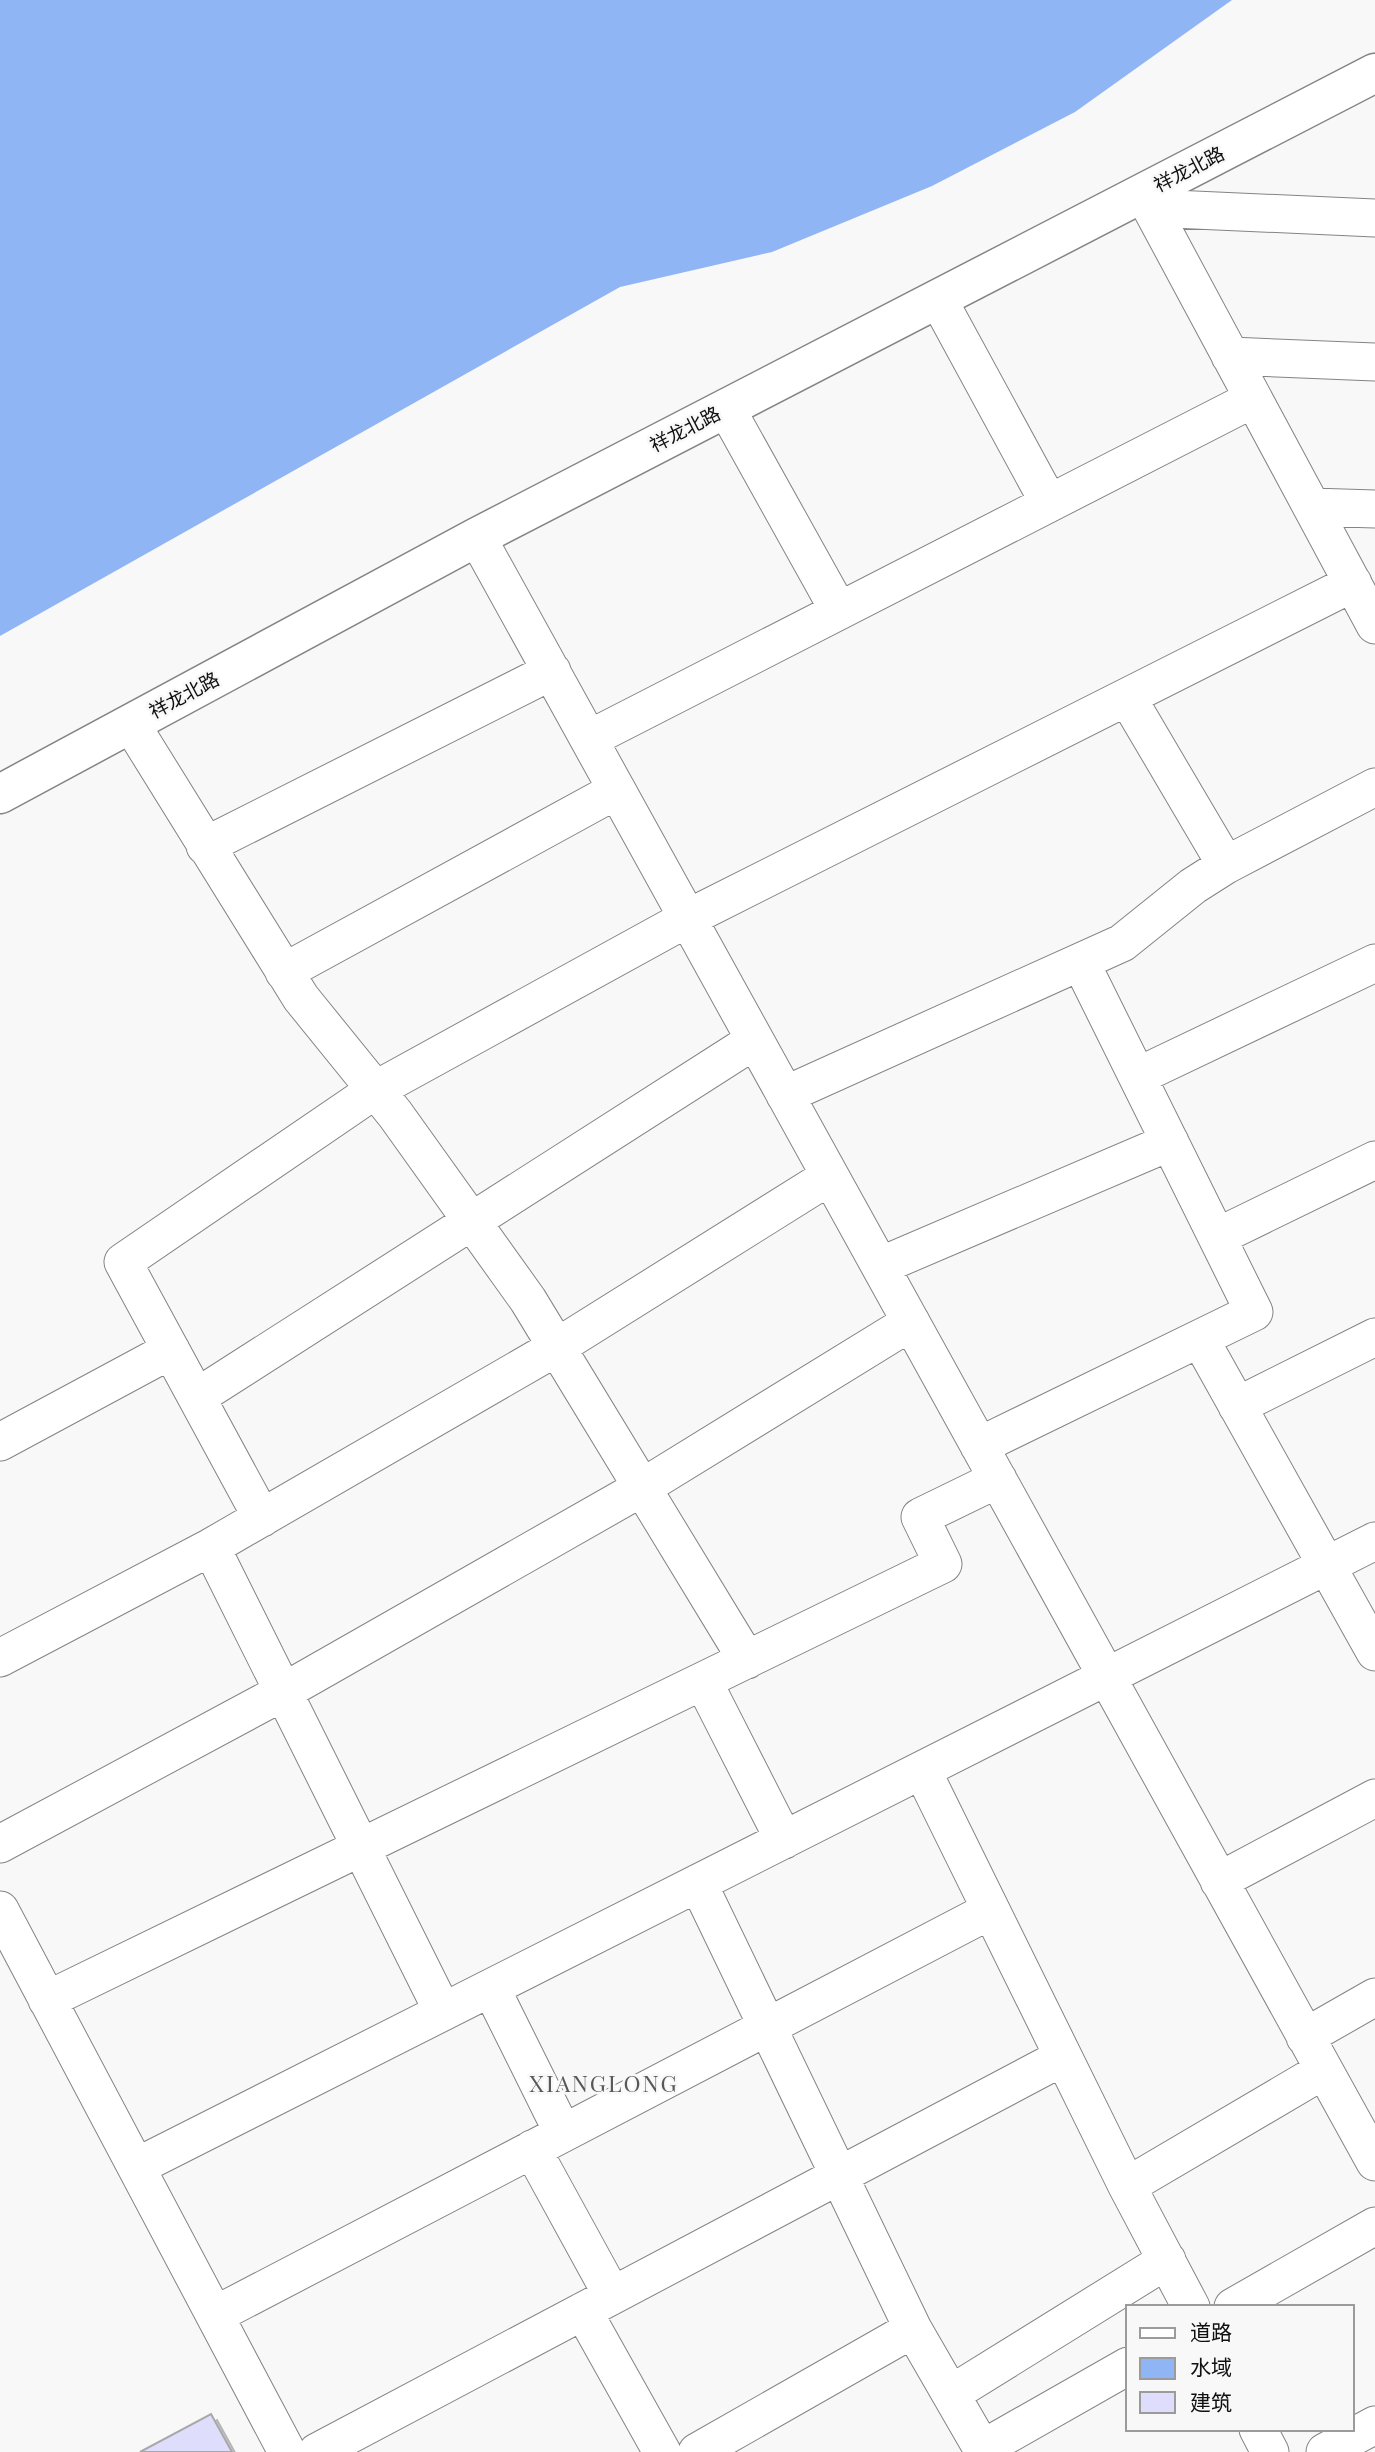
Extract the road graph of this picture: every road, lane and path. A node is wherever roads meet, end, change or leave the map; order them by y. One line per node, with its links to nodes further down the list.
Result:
1 (1375, 73): 2 (street, 祥龙北路)
2 (1147, 201): 3 (street); 4 (street, 祥龙北路); 5 (street)
3 (1375, 218)
4 (938, 299): 8 (street, 祥龙北路); 9 (street)
5 (1230, 356): 6 (street); 7 (street)
6 (1375, 362)
7 (1254, 399): 9 (street); 10 (street)
8 (726, 408): 12 (street, 祥龙北路); 14 (street)
9 (1049, 503): 14 (street)
10 (1312, 507): 11 (street); 13 (street)
11 (1375, 509)
12 (477, 537): 16 (street); 18 (street, 祥龙北路)
13 (1353, 583): 15 (street); 17 (street)
14 (839, 611): 19 (street)
15 (1375, 625)
16 (552, 671): 19 (street); 23 (street)
17 (1127, 696): 24 (street); 25 (street)
18 (131, 724): 22 (street, 祥龙北路); 23 (street)
19 (589, 739): 21 (street)
20 (1375, 787): 24 (street)
21 (617, 790): 25 (street); 28 (street)
22 (0, 794)
23 (205, 846): 28 (street)
24 (1226, 865): 26 (street)
25 (688, 918): 29 (street); 31 (street)
26 (1081, 963): 30 (street); 32 (street)
27 (1375, 963): 30 (street)
28 (284, 972): 31 (street)
29 (755, 1040): 32 (street); 36 (street)
30 (1138, 1076): 33 (street)
31 (375, 1090): 36 (street); 43 (street)
32 (785, 1095): 35 (street)
33 (1170, 1143): 37 (street); 38 (street)
34 (1375, 1160): 37 (street)
35 (831, 1176): 38 (street); 42 (street)
36 (473, 1221): 42 (street); 44 (street)
37 (1217, 1237): 41 (street)
38 (880, 1266): 39 (street)
39 (911, 1322): 47 (street); 49 (street)
40 (1375, 1337): 45 (street)
41 (1200, 1339): 45 (street); 47 (street)
42 (557, 1348): 49 (street); 50 (street)
43 (171, 1350): 44 (street); 46 (street)
44 (197, 1397): 50 (street)
45 (1237, 1406): 53 (street)
46 (0, 1442)
47 (979, 1446): 48 (street)
48 (998, 1479): 56 (street); 57 (street)
49 (643, 1487): 56 (street); 59 (street)
50 (262, 1518): 52 (street)
51 (1375, 1541): 53 (street)
52 (211, 1547): 55 (street); 59 (street)
53 (1327, 1566): 54 (street); 57 (street)
54 (1375, 1652)
55 (0, 1658)
56 (747, 1660): 58 (street)
57 (1107, 1677): 60 (street); 65 (street)
58 (703, 1681): 62 (street); 64 (street)
59 (283, 1692): 63 (street); 64 (street)
60 (922, 1770): 62 (street); 68 (street)
61 (1375, 1797): 65 (street)
62 (784, 1840): 66 (street)
63 (0, 1844)
64 (361, 1848): 71 (street); 72 (street)
65 (1219, 1881): 74 (street)
66 (698, 1883): 69 (street); 73 (street)
67 (0, 1910): 71 (street)
68 (991, 1910): 73 (street); 75 (street)
69 (491, 1988): 72 (street); 77 (street)
70 (1375, 1997): 74 (street)
71 (47, 2000): 79 (street)
72 (443, 2012): 79 (street)
73 (767, 2026): 77 (street); 80 (street)
74 (1306, 2037): 76 (street)
75 (1063, 2057): 80 (street); 81 (street)
76 (1324, 2070): 78 (street); 81 (street)
77 (548, 2141): 84 (street); 87 (street)
78 (1375, 2162)
79 (136, 2168): 87 (street)
80 (839, 2176): 84 (street); 88 (street)
81 (1127, 2186): 83 (street)
82 (1375, 2226): 86 (street)
83 (1167, 2260): 85 (street); 90 (street)
84 (598, 2303): 95 (street); 96 (street)
85 (1190, 2305)
86 (1237, 2305)
87 (215, 2315): 94 (street)
88 (913, 2329): 90 (street); 97 (street)
89 (1126, 2367): 93 (street)
90 (951, 2394): 93 (street)
91 (1375, 2425): 99 (street)
92 (1259, 2431): 98 (street)
93 (983, 2450)
94 (287, 2452)
95 (317, 2452)
96 (662, 2452)
97 (697, 2452)
98 (1270, 2452)
99 (1325, 2452)

